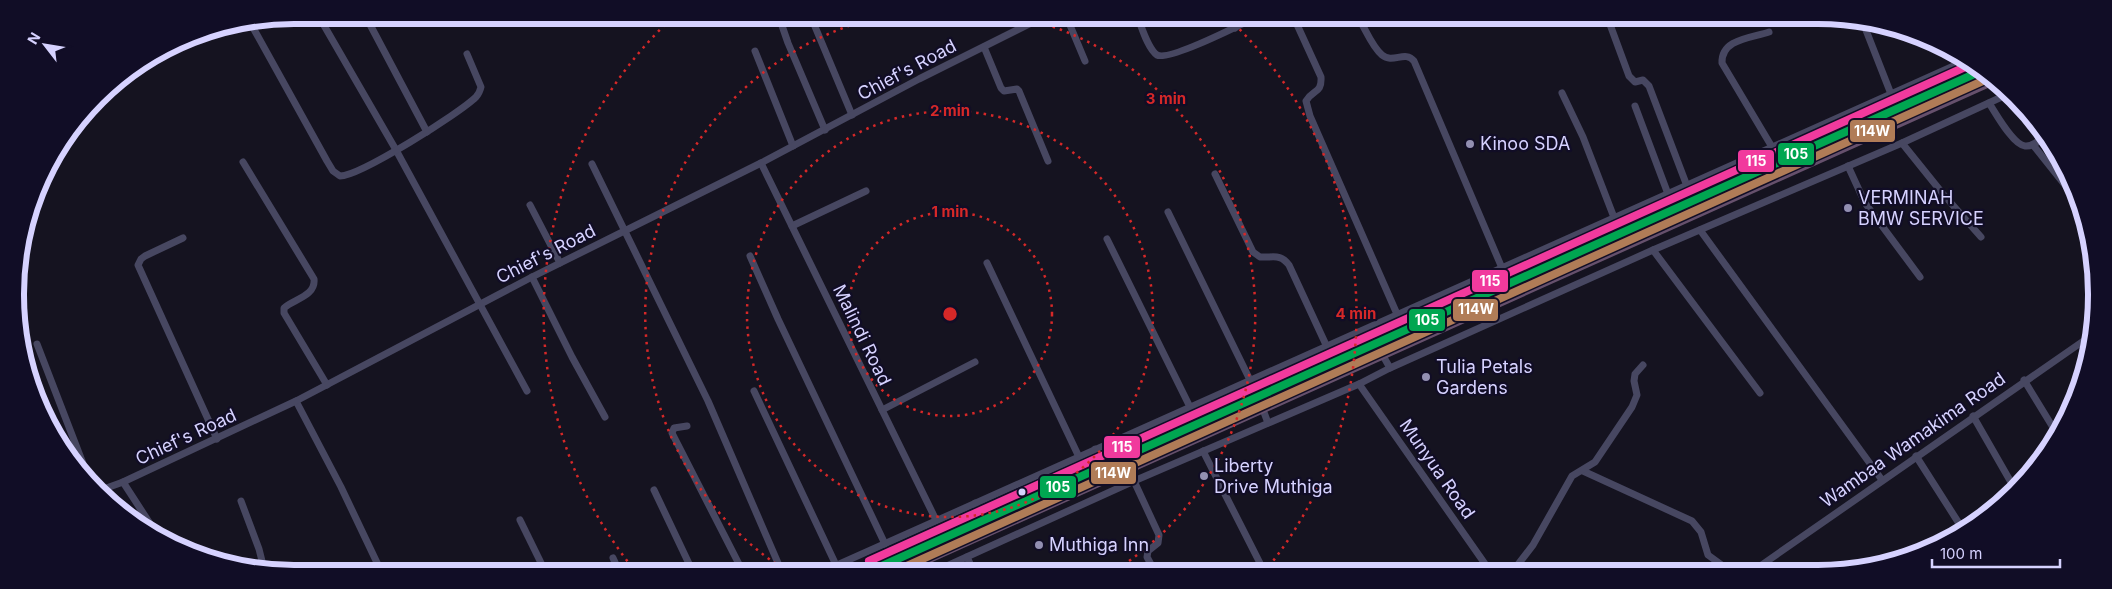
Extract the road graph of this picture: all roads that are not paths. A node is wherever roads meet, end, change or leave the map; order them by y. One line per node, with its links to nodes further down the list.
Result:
1 (323, 24): 39 (street)
2 (370, 24): 32 (street)
3 (782, 24): 31 (street)
4 (814, 24): 29 (street)
5 (1029, 24): 17 (street, Chief's Road)
6 (1070, 24): 20 (street)
7 (1141, 24): 14 (street)
8 (1233, 24): 14 (street)
9 (1243, 24): 14 (street)
10 (1297, 24): 68 (street)
11 (1362, 24): 64 (street)
12 (1610, 24): 47 (street)
13 (252, 27): 39 (street)
14 (1235, 28)
15 (1865, 28): 25 (street)
16 (1769, 32): 37 (street)
17 (984, 47): 29 (street, Chief's Road); 41 (street)
18 (755, 51): 36 (street)
19 (467, 54): 32 (street)
20 (1085, 61)
21 (1959, 64): 25 (street)
22 (1974, 74): 38 (highway)
23 (1985, 82): 70 (highway)
24 (1562, 93): 52 (street)
25 (1891, 94): 30 (street)
26 (2002, 97): 27 (street)
27 (1989, 103): 34 (street); 35 (street)
28 (1635, 106): 49 (street)
29 (852, 115): 31 (street, Chief's Road)
30 (1824, 125): 37 (street); 38 (street)
31 (825, 130): 36 (street, Chief's Road)
32 (427, 132): 39 (street)
33 (2040, 140): 35 (street)
34 (1902, 143): 44 (street); 57 (street)
35 (2033, 145): 46 (street)
36 (793, 146): 42 (street, Chief's Road)
37 (1772, 148): 47 (street)
38 (1810, 148): 56 (highway)
39 (396, 150): 67 (street)
40 (243, 162): 82 (street)
41 (1048, 162)
42 (761, 163): 53 (street, Malindi Road); 55 (street, Chief's Road)
43 (592, 164): 55 (street)
44 (1848, 166): 54 (street); 66 (street)
45 (1215, 174): 73 (street)
46 (2064, 183)
47 (1687, 186): 49 (street)
48 (866, 190): 53 (street)
49 (1668, 194): 52 (street)
50 (530, 205): 63 (street)
51 (1168, 212): 79 (street)
52 (1616, 218): 56 (street); 64 (street)
53 (792, 226): 89 (street, Malindi Road)
54 (1700, 230): 60 (street); 103 (street)
55 (626, 231): 63 (street, Chief's Road); 126 (street)
56 (1620, 233): 69 (highway)
57 (1981, 237)
58 (183, 238): 95 (street)
59 (1107, 239): 87 (street)
60 (1653, 250): 74 (street); 85 (street)
61 (750, 256): 116 (street)
62 (987, 262): 99 (street)
63 (560, 263): 65 (street, Chief's Road)
64 (1502, 268): 68 (street)
65 (532, 277): 67 (street, Chief's Road); 91 (street)
66 (1920, 277)
67 (480, 304): 82 (street, Chief's Road); 83 (street)
68 (1397, 314): 69 (street); 73 (street)
69 (1408, 330): 101 (highway)
70 (1427, 334): 74 (street); 75 (highway)
71 (2084, 340): 80 (street, Wambaa Wamakima Road)
72 (37, 344): 100 (street)
73 (1327, 347): 79 (street)
74 (1434, 348): 78 (street)
75 (1382, 354): 78 (street); 88 (highway)
76 (975, 362): 89 (street)
77 (1643, 365): 102 (street)
78 (1390, 368): 81 (street)
79 (1250, 380): 87 (street)
80 (2024, 380): 90 (street, Wambaa Wamakima Road); 94 (street)
81 (1359, 384): 92 (street); 134 (street, Munyua Road)
82 (327, 385): 86 (street, Chief's Road)
83 (527, 391)
84 (754, 391): 127 (street)
85 (1760, 393)
86 (296, 401): 95 (street, Chief's Road); 121 (street)
87 (1190, 408): 96 (street)
88 (1262, 408): 92 (street); 115 (highway)
89 (882, 410): 112 (street, Malindi Road)
90 (1973, 416): 98 (street, Wambaa Wamakima Road); 106 (street)
91 (605, 418)
92 (1268, 423): 97 (street)
93 (687, 426): 125 (street)
94 (2053, 428)
95 (217, 439): 105 (street, Chief's Road)
96 (1095, 450): 99 (street); 101 (street)
97 (1203, 451): 104 (street); 133 (street)
98 (1916, 456): 103 (street, Wambaa Wamakima Road); 114 (street)
99 (1078, 457): 110 (street)
100 (83, 462)
101 (1101, 468): 115 (highway)
102 (1582, 470): 135 (street); 136 (street)
103 (1882, 480): 137 (street, Wambaa Wamakima Road)
104 (1134, 481): 117 (street); 132 (street)
105 (123, 482): 107 (street); 113 (street, Chief's Road)
106 (2012, 483)
107 (106, 489)
108 (654, 490): 124 (street)
109 (241, 501): 120 (street)
110 (975, 503): 112 (street); 115 (street)
111 (520, 520): 122 (street)
112 (936, 520): 116 (street)
113 (151, 524)
114 (1960, 525)
115 (984, 526): 117 (street); 128 (highway); 129 (highway)
116 (885, 544): 127 (street)
117 (994, 544): 118 (street)
118 (967, 557): 130 (street); 131 (street)
119 (613, 558): 123 (street)
120 (263, 563)
121 (378, 565)
122 (542, 565)
123 (616, 565)
124 (690, 565)
125 (739, 565)
126 (779, 565)
127 (836, 565)
128 (885, 565)
129 (910, 565)
130 (950, 565)
131 (971, 565)
132 (1152, 565)
133 (1261, 565)
134 (1486, 565)
135 (1518, 565)
136 (1722, 565)
137 (1763, 565)

